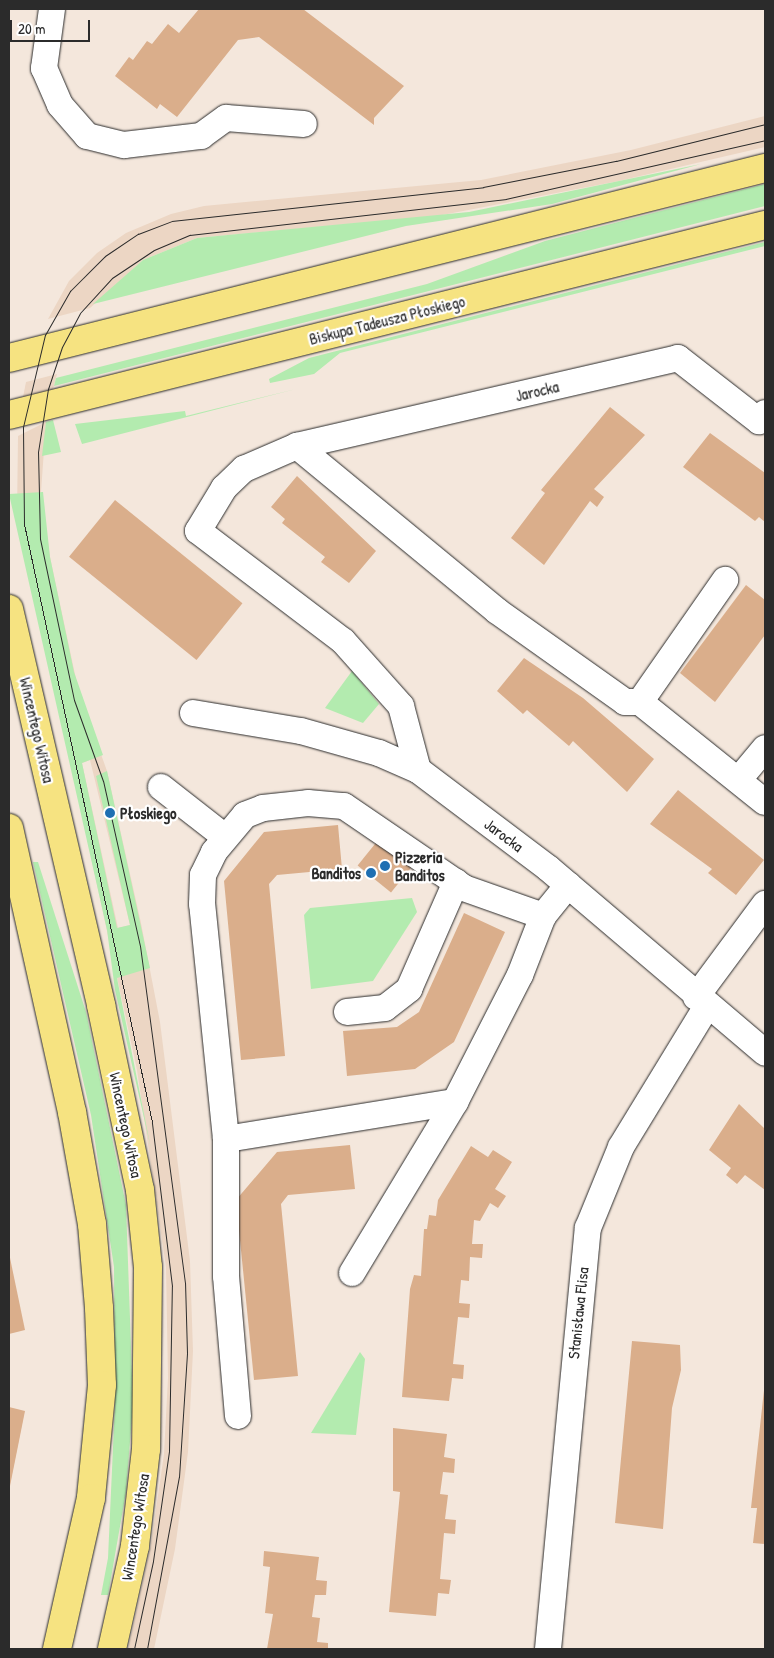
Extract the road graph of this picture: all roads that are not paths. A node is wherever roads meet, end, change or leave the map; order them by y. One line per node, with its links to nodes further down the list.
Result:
1 (52, 9): 2 (street)
2 (304, 124)
3 (765, 168): 5 (main road)
4 (765, 225): 6 (main road, Biskupa Tadeusza Płoskiego)
5 (9, 358)
6 (9, 415)
7 (763, 420): 8 (street, Jarocka)
8 (297, 446): 11 (street); 14 (street, Jarocka)
9 (725, 580): 11 (street)
10 (9, 609): 32 (main road, Wincentego Witosa)
11 (640, 702): 15 (street)
12 (193, 713): 14 (street, Jarocka)
13 (765, 748): 15 (street)
14 (418, 770): 21 (street, Jarocka)
15 (740, 778): 17 (street)
16 (161, 787): 19 (street)
17 (765, 802)
18 (9, 828): 31 (main road)
19 (225, 837): 20 (street); 28 (street)
20 (456, 882): 23 (street); 25 (street)
21 (568, 885): 23 (street); 24 (street, Jarocka)
22 (765, 904): 24 (street, Stanisława Flisa)
23 (543, 916): 27 (street)
24 (702, 1001): 26 (street, Jarocka); 33 (street, Stanisława Flisa)
25 (347, 1012)
26 (765, 1053)
27 (455, 1102): 28 (street); 29 (street)
28 (226, 1139): 30 (street)
29 (352, 1273)
30 (238, 1416)
31 (57, 1649)
32 (112, 1649)
33 (548, 1649)

